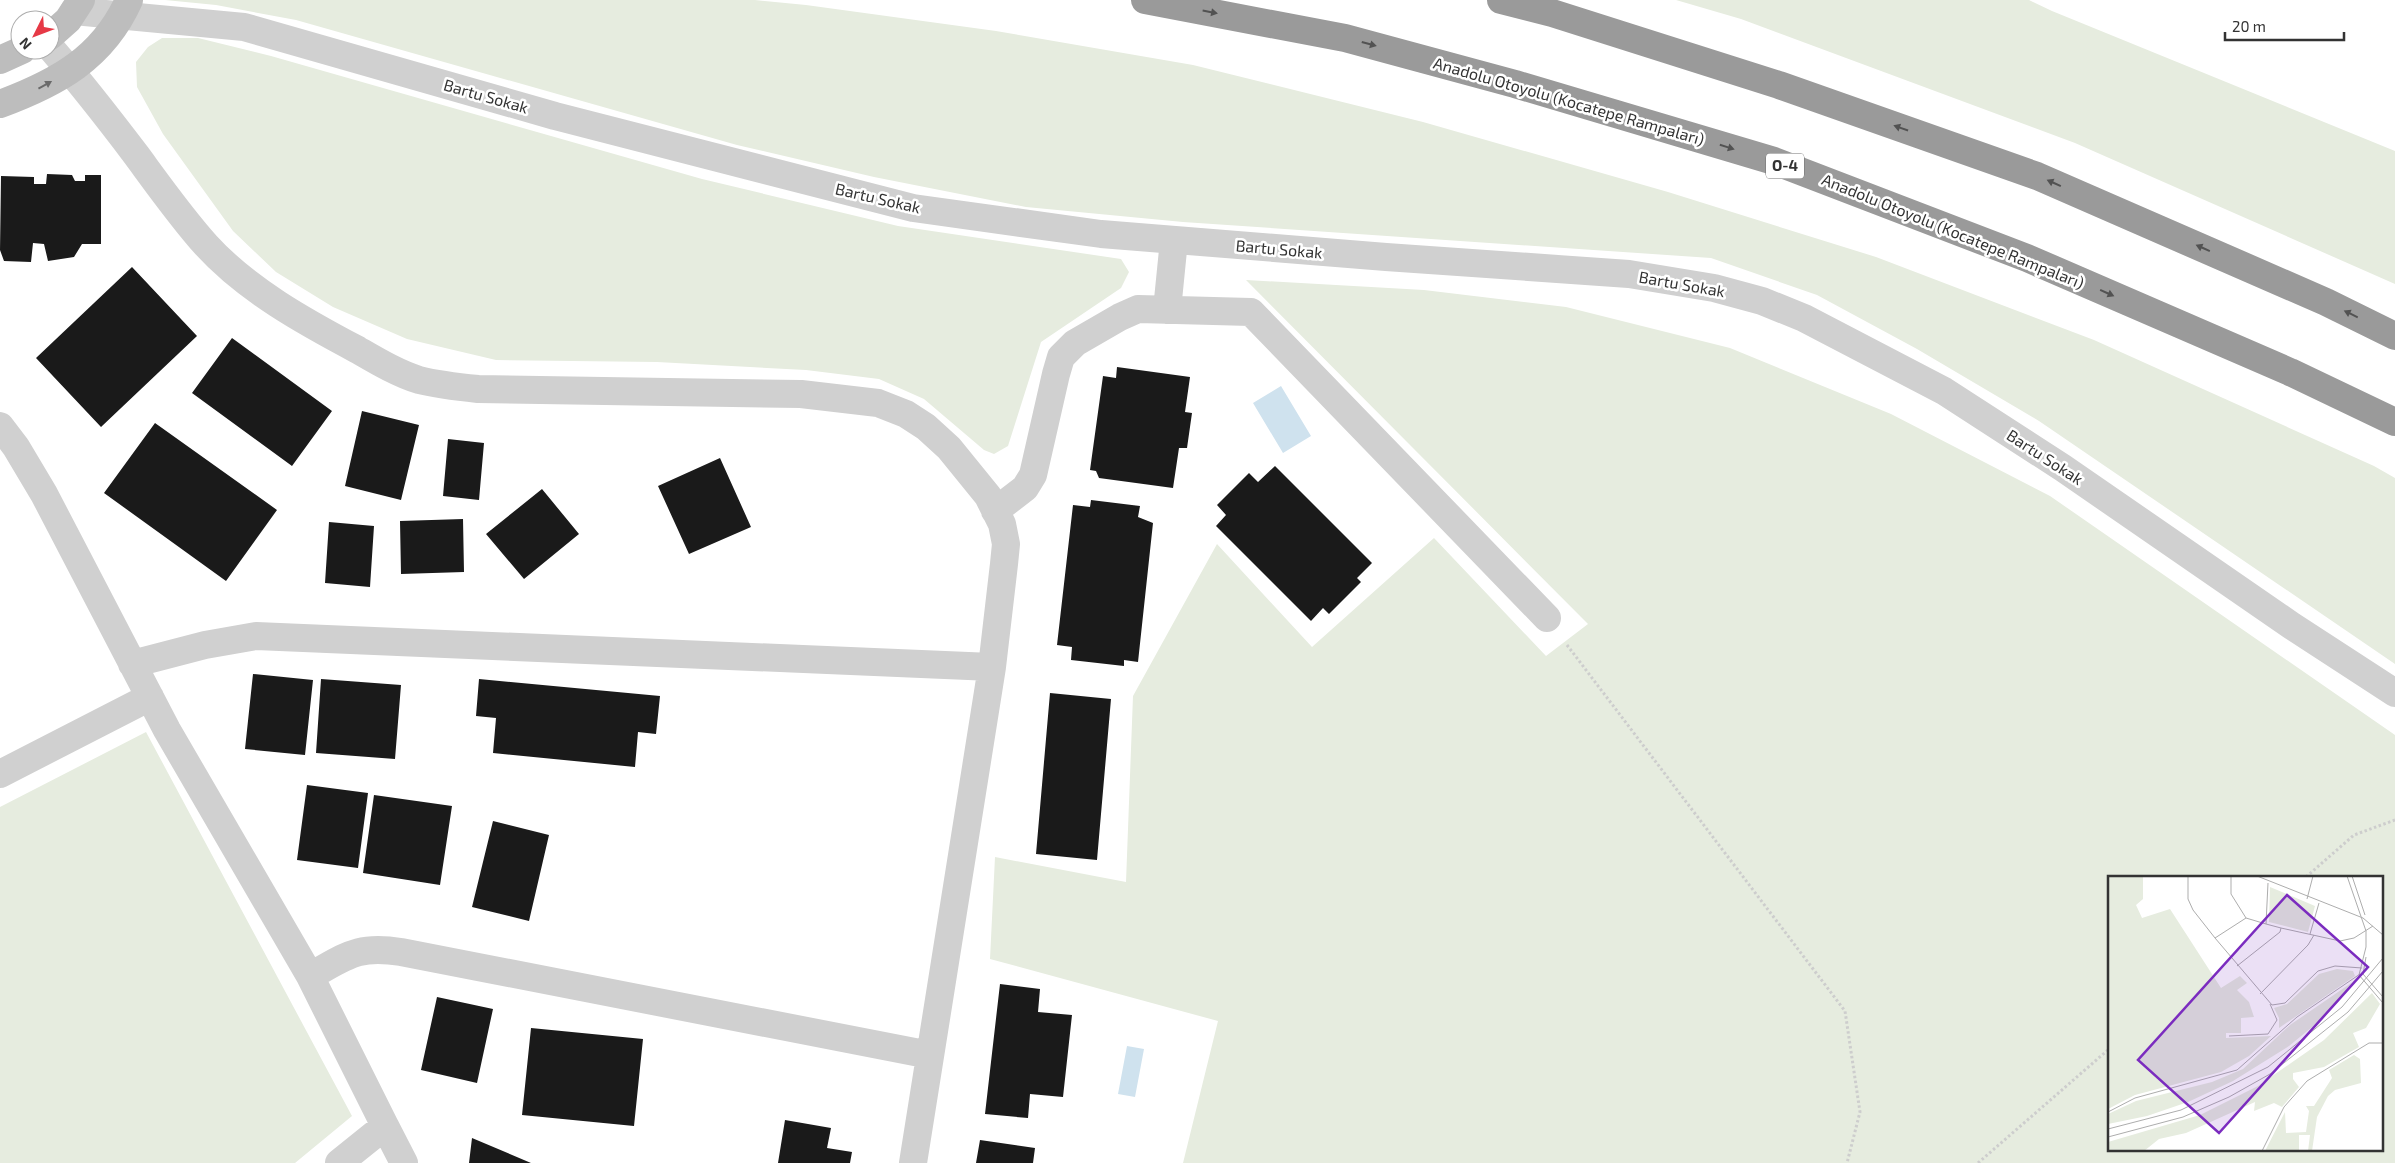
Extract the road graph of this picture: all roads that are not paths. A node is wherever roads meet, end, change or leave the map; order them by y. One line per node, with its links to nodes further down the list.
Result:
1 (1145, 0): 12 (highway, Anadolu Otoyolu (Kocatepe Rampaları) / O-4, one-way to 12)
2 (1500, 0): 11 (highway, one-way to 2)
3 (78, 5): 4 (street, Bartu Sokak); 5 (main road)
4 (125, 8): 7 (main road); 9 (street, Bartu Sokak)
5 (60, 27)
6 (60, 58): 7 (street)
7 (71, 71): 8 (main road, one-way to 7); 14 (street)
8 (0, 104)
9 (1174, 240): 10 (street); 18 (street, Bartu Sokak)
10 (1167, 310): 14 (street); 15 (street)
11 (2395, 336)
12 (2395, 422)
13 (0, 426): 16 (street)
14 (995, 511): 17 (street)
15 (1547, 618)
16 (132, 664): 17 (street); 19 (street)
17 (992, 667): 22 (street)
18 (2395, 693)
19 (150, 697): 20 (street); 21 (street)
20 (0, 774)
21 (310, 976): 22 (street); 23 (street)
22 (930, 1055): 26 (street)
23 (385, 1126): 24 (street); 25 (street)
24 (339, 1163)
25 (404, 1163)
26 (913, 1163)

